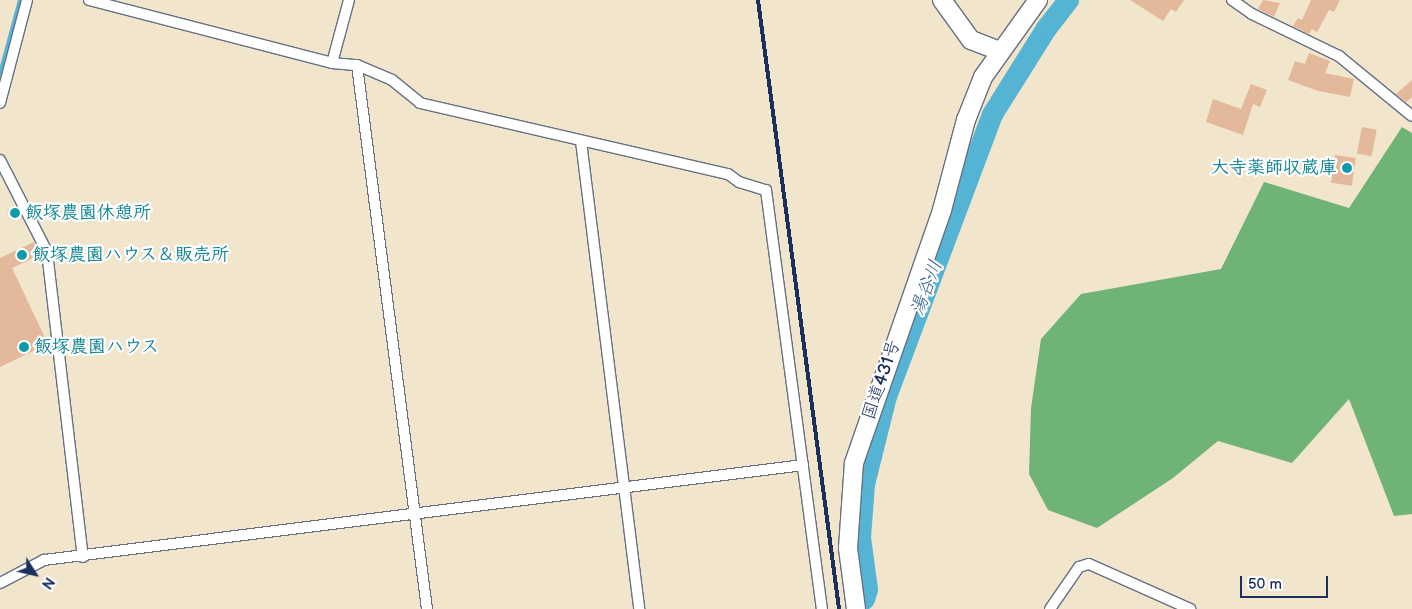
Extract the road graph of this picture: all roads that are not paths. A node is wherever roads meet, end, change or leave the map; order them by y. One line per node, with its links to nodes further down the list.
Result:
1 (27, 0): 11 (street)
2 (89, 0): 9 (street)
3 (349, 0): 9 (street)
4 (942, 0): 8 (highway)
5 (955, 0): 8 (highway)
6 (1038, 0): 8 (highway, 国道431号)
7 (1232, 0): 12 (street)
8 (1000, 51): 23 (highway, 国道431号)
9 (332, 63): 10 (street)
10 (357, 65): 13 (street); 17 (street)
11 (0, 103)
12 (1412, 116)
13 (581, 141): 15 (street); 16 (street)
14 (0, 160): 18 (street)
15 (803, 465): 16 (street); 22 (street)
16 (623, 488): 17 (street); 21 (street)
17 (416, 515): 18 (street); 20 (street)
18 (83, 557): 19 (street)
19 (0, 583)
20 (427, 609)
21 (639, 609)
22 (822, 609)
23 (856, 609)
24 (1050, 609): 25 (street)
25 (1190, 609)

